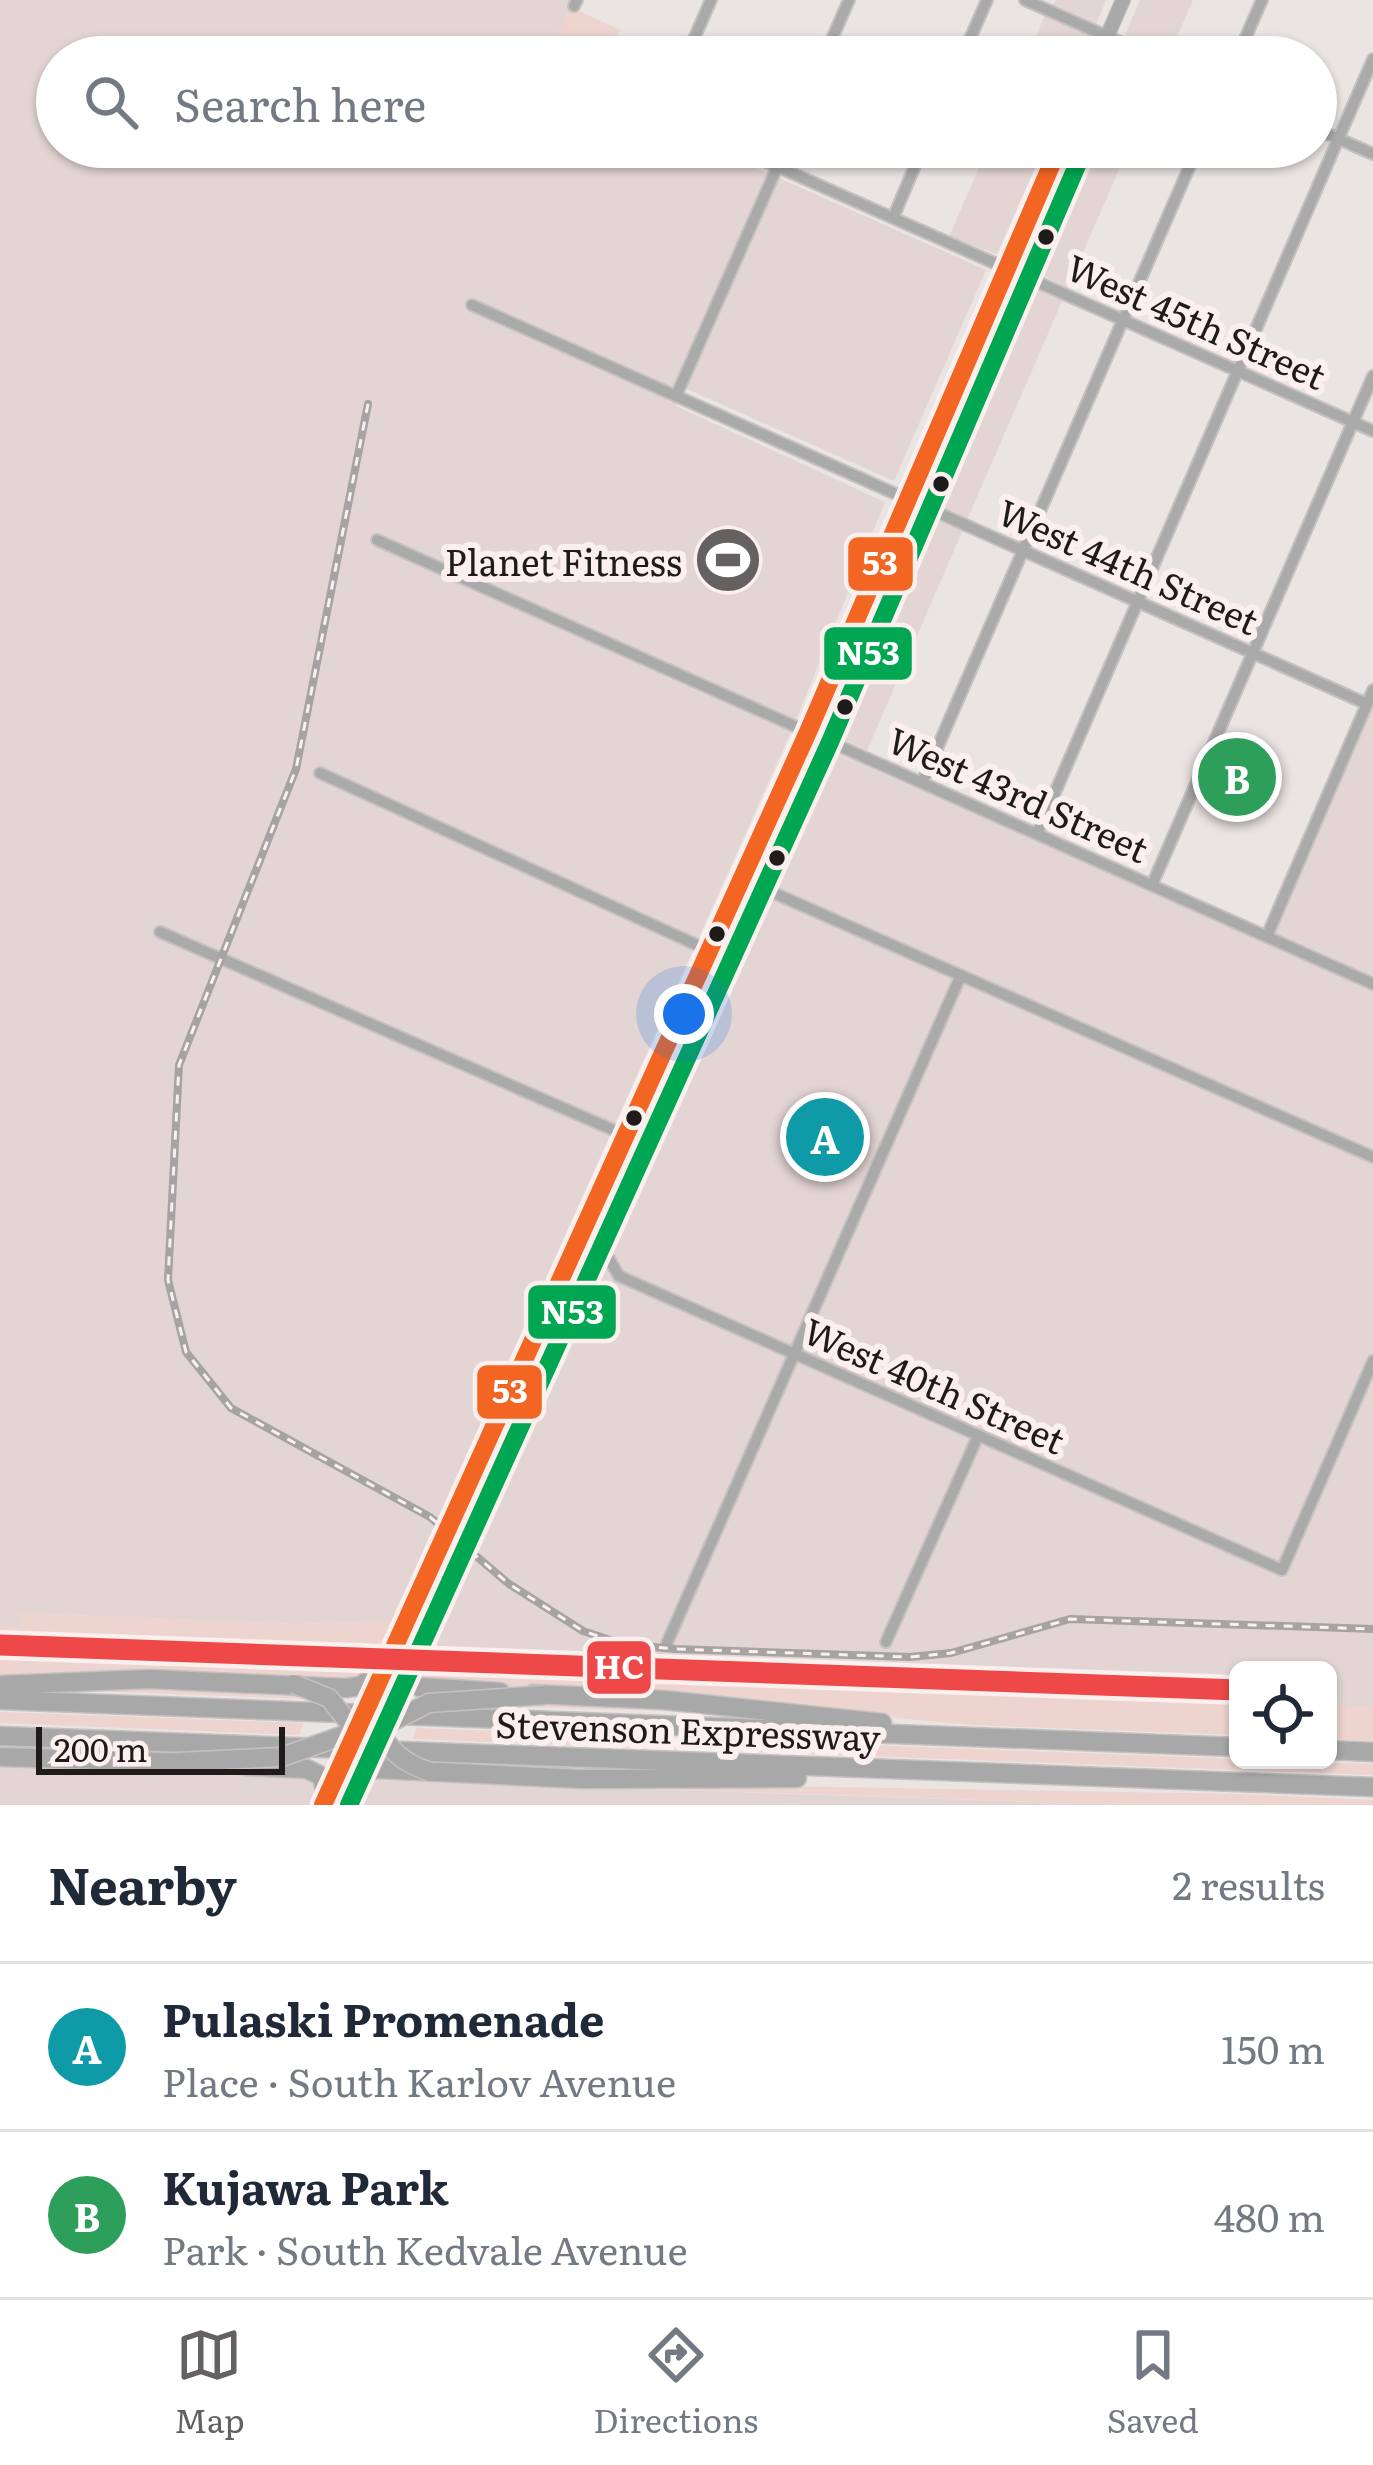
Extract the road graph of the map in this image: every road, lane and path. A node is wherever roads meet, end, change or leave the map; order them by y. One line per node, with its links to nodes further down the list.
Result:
1 (711, 0): 7 (street)
2 (849, 0): 8 (street)
3 (987, 0): 9 (street)
4 (1025, 0): 10 (street)
5 (1123, 0): 10 (main road)
6 (1262, 0): 11 (street)
7 (695, 36)
8 (833, 36)
9 (971, 36)
10 (1107, 36)
11 (1247, 36)
12 (1373, 59): 13 (street)
13 (1339, 139): 14 (street); 15 (street)
14 (1337, 144)
15 (1373, 154)
16 (777, 168): 28 (street)
17 (782, 168): 22 (street, West 45th Street)
18 (914, 168): 22 (street)
19 (1050, 168): 23 (main road)
20 (1189, 168): 25 (street)
21 (1326, 168): 26 (street)
22 (893, 218): 23 (street, West 45th Street)
23 (1006, 268): 25 (street, West 45th Street); 31 (main road)
24 (472, 305): 28 (street, West 44th Street)
25 (1123, 320): 26 (street, West 45th Street); 33 (street)
26 (1237, 371): 29 (street, West 45th Street); 34 (street)
27 (1373, 376): 29 (street)
28 (676, 396): 31 (street, West 44th Street)
29 (1353, 422): 30 (street, West 45th Street); 35 (street)
30 (1373, 431)
31 (907, 499): 33 (street, West 44th Street); 38 (main road)
32 (377, 540): 38 (street, West 43rd Street)
33 (1023, 550): 34 (street, West 44th Street); 40 (street)
34 (1137, 602): 35 (street, West 44th Street); 41 (street)
35 (1252, 653): 37 (street, West 44th Street); 43 (street)
36 (1373, 690): 37 (street)
37 (1367, 704): 45 (street)
38 (808, 732): 40 (street, West 43rd Street); 42 (main road)
39 (320, 773): 46 (street)
40 (922, 782): 41 (street, West 43rd Street)
41 (1037, 834): 43 (street, West 43rd Street)
42 (742, 879): 46 (main road); 47 (street)
43 (1152, 885): 45 (street, West 43rd Street)
44 (160, 932): 49 (street)
45 (1267, 936): 48 (street, West 43rd Street)
46 (710, 951): 49 (main road)
47 (961, 975): 50 (street); 52 (street)
48 (1373, 984)
49 (627, 1136): 51 (main road)
50 (1373, 1157)
51 (584, 1233): 52 (street, West 40th Street); 54 (main road)
52 (794, 1354): 55 (street, West 40th Street); 57 (street)
53 (1373, 1360): 55 (street, West 40th Street)
54 (514, 1391): 58 (main road, bridge); 59 (main road, bridge)
55 (979, 1436): 56 (street)
56 (886, 1642)
57 (667, 1643)
58 (403, 1655): 62 (highway, bridge); 64 (main road, bridge)
59 (384, 1670): 60 (highway, bridge); 64 (highway, bridge); 66 (main road, bridge)
60 (294, 1684): 61 (highway); 66 (highway, bridge)
61 (0, 1685)
62 (544, 1695): 66 (highway, bridge); 67 (highway)
63 (0, 1700): 67 (highway, Stevenson Expressway)
64 (380, 1705): 66 (highway, bridge)
65 (0, 1736): 74 (highway, Stevenson Expressway)
66 (363, 1736): 72 (highway, bridge); 73 (highway, bridge); 75 (highway, bridge)
67 (970, 1737): 68 (highway, Stevenson Expressway)
68 (1229, 1747)
69 (1337, 1750): 70 (highway)
70 (1373, 1752)
71 (0, 1757): 72 (highway)
72 (178, 1762): 77 (highway, bridge)
73 (431, 1772): 74 (highway); 75 (highway, bridge)
74 (994, 1773): 76 (highway, Stevenson Expressway)
75 (342, 1775): 77 (main road)
76 (1373, 1787)
77 (328, 1802)

